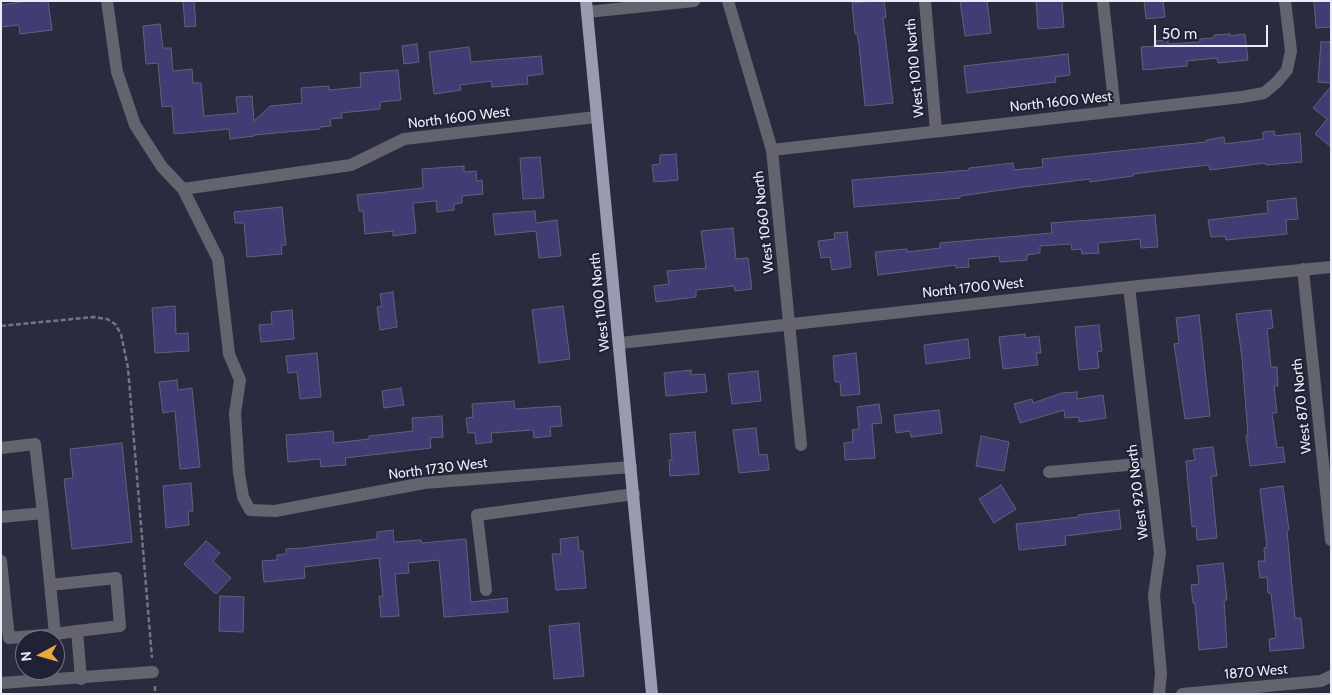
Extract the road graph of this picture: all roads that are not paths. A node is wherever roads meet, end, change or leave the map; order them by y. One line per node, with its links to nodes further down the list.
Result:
1 (107, 1): 12 (street)
2 (694, 1): 7 (street)
3 (728, 1): 11 (street, West 1060 North)
4 (925, 1): 10 (street, West 1010 North)
5 (1103, 1): 8 (street)
6 (1285, 1): 8 (street, North 1600 West)
7 (586, 7): 9 (main road, West 1100 North)
8 (1115, 111): 10 (street, North 1600 West)
9 (596, 117): 12 (street, North 1600 West); 17 (main road, West 1100 North)
10 (936, 131): 11 (street, North 1600 West)
11 (772, 150): 16 (street, West 1060 North)
12 (183, 189): 21 (street, North 1730 West)
13 (1331, 267): 14 (street, North 1700 West)
14 (1303, 269): 15 (street, North 1700 West); 26 (street, West 870 North)
15 (1129, 287): 16 (street, North 1700 West); 20 (street, West 920 North)
16 (790, 323): 17 (street, North 1700 West); 18 (street, West 1060 North)
17 (620, 343): 21 (main road, West 1100 North)
18 (801, 445)
19 (1, 448): 24 (street)
20 (1149, 463): 22 (street); 39 (street, West 920 North)
21 (631, 467): 23 (main road, West 1100 North)
22 (1049, 472)
23 (634, 494): 29 (street); 38 (main road, West 1100 North)
24 (43, 513): 25 (street); 28 (street)
25 (1, 517)
26 (1331, 540)
27 (1, 561): 33 (street)
28 (50, 585): 30 (street); 31 (street)
29 (486, 590)
30 (55, 630)
31 (78, 631): 32 (street); 36 (street)
32 (65, 633)
33 (15, 637)
34 (153, 672): 36 (street)
35 (1331, 676): 40 (street, 1870 West)
36 (82, 678): 37 (street)
37 (1, 683)
38 (652, 694)
39 (1159, 694)
40 (1182, 694)

